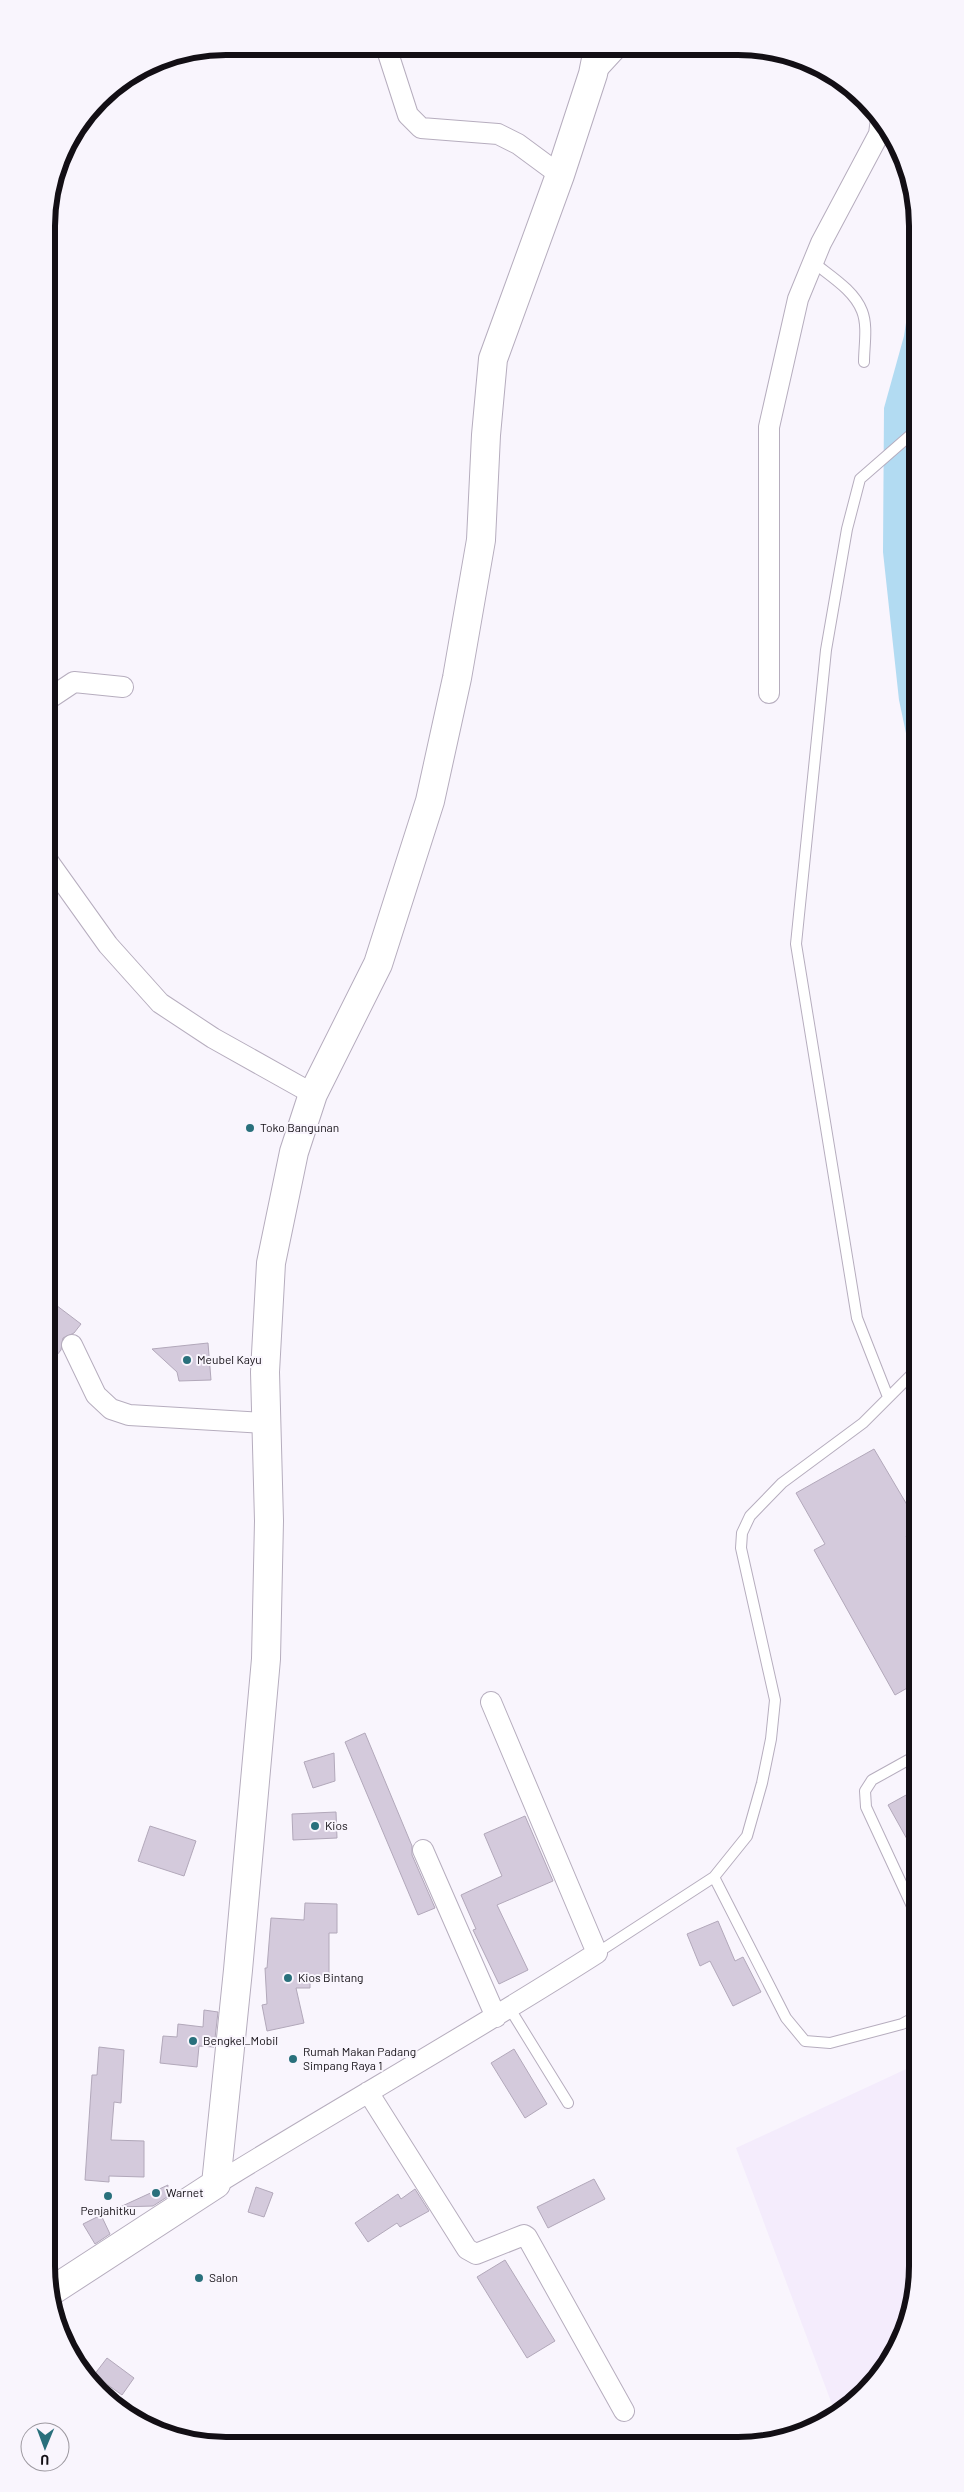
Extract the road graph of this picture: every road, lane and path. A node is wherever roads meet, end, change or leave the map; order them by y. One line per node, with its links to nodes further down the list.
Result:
1 (389, 55): 4 (street)
2 (596, 61): 4 (highway)
3 (880, 130): 5 (street)
4 (560, 175): 12 (highway)
5 (813, 262): 6 (lane); 9 (street)
6 (864, 362)
7 (909, 436): 15 (lane)
8 (123, 687): 10 (street)
9 (769, 693)
10 (55, 695)
11 (55, 871): 12 (street)
12 (313, 1094): 16 (highway)
13 (72, 1345): 16 (street)
14 (909, 1377): 15 (lane)
15 (888, 1397): 20 (lane)
16 (266, 1423): 27 (highway)
17 (491, 1702): 22 (street)
18 (909, 1759): 21 (lane)
19 (423, 1850): 23 (street)
20 (714, 1876): 22 (lane); 24 (lane)
21 (909, 1900)
22 (597, 1953): 23 (street)
23 (503, 2013): 25 (street); 26 (lane)
24 (909, 2020)
25 (368, 2092): 27 (street); 29 (street)
26 (568, 2103)
27 (216, 2184): 28 (highway)
28 (56, 2288)
29 (624, 2411)

